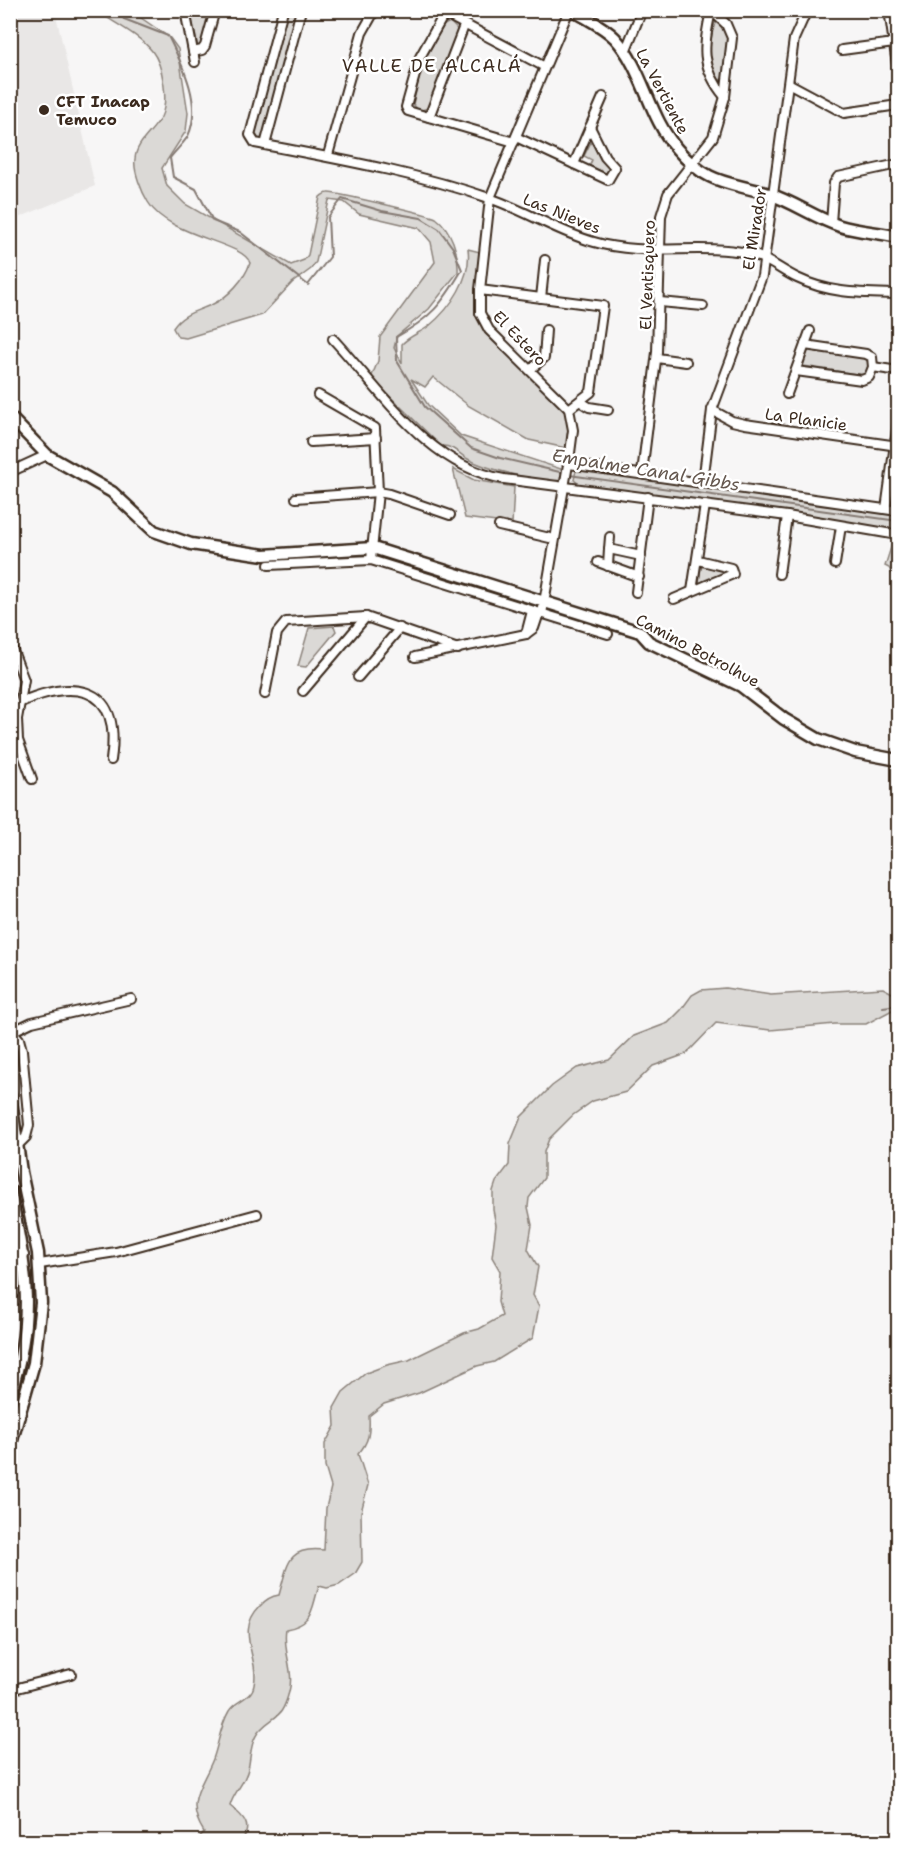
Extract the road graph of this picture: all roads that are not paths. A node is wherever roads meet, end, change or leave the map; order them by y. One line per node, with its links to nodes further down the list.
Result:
1 (185, 10): 14 (street)
2 (215, 10): 14 (street)
3 (283, 10): 26 (street, Las Nieves)
4 (301, 10): 26 (street)
5 (375, 10): 27 (street)
6 (571, 10): 15 (street, La Vertiente); 17 (street, El Estero)
7 (642, 10): 15 (street)
8 (807, 10): 19 (street, El Mirador)
9 (889, 10): 12 (street)
10 (711, 11): 20 (street, El Ventisquero); 20 (street, El Ventisquero)
11 (464, 26): 17 (street); 23 (street); 23 (street)
12 (894, 43): 13 (street); 18 (street)
13 (842, 50)
14 (193, 52): 16 (street)
15 (625, 52): 28 (street, La Vertiente)
16 (195, 62)
17 (543, 66): 25 (street, El Estero)
18 (898, 72)
19 (790, 84): 22 (street); 31 (street, El Mirador)
20 (725, 96): 28 (street, El Ventisquero)
21 (603, 97): 24 (street)
22 (898, 105)
23 (429, 117): 25 (street)
24 (590, 128): 29 (street); 29 (street)
25 (515, 140): 29 (street); 32 (street, El Estero)
26 (265, 145): 27 (street, Las Nieves)
27 (328, 155): 32 (street, Las Nieves)
28 (691, 163): 31 (street, La Vertiente); 35 (street, El Ventisquero)
29 (574, 164)
30 (898, 164): 33 (street)
31 (773, 195): 33 (street, La Vertiente); 36 (street, El Mirador)
32 (490, 198): 35 (street, Las Nieves); 38 (street, El Estero)
33 (831, 223): 34 (street, La Vertiente)
34 (898, 237)
35 (660, 248): 36 (street, Las Nieves); 41 (street, El Ventisquero)
36 (765, 258): 39 (street, Las Nieves); 58 (street, El Mirador)
37 (545, 260): 40 (street)
38 (480, 290): 40 (street); 50 (street, El Estero)
39 (898, 294)
40 (541, 298): 55 (street)
41 (660, 302): 42 (street); 47 (street, El Ventisquero)
42 (703, 306)
43 (546, 330): 50 (street)
44 (810, 331): 46 (street)
45 (333, 339): 69 (street)
46 (805, 345): 49 (street); 51 (street)
47 (657, 358): 48 (street); 67 (street, El Ventisquero)
48 (686, 362)
49 (873, 367): 51 (street); 52 (street)
50 (531, 369): 56 (street, El Estero)
51 (796, 371): 53 (street)
52 (898, 371)
53 (787, 394)
54 (318, 395): 61 (street)
55 (582, 402): 56 (street); 57 (street)
56 (569, 409): 65 (street)
57 (608, 410)
58 (712, 410): 63 (street, La Planicie); 68 (street, El Mirador)
59 (10, 417): 64 (street, Camino Botrolhue)
60 (898, 422): 63 (street)
61 (376, 438): 62 (street); 70 (street)
62 (311, 442)
63 (897, 445): 74 (street)
64 (47, 455): 66 (street); 84 (street, Camino Botrolhue)
65 (568, 466): 67 (street); 69 (street)
66 (10, 472)
67 (642, 473): 68 (street)
68 (703, 482): 74 (street)
69 (565, 484): 71 (street); 82 (street)
70 (378, 492): 72 (street); 76 (street); 84 (street)
71 (648, 497): 73 (street); 85 (street)
72 (296, 498)
73 (705, 505): 77 (street); 86 (street)
74 (886, 509): 75 (street)
75 (898, 511)
76 (450, 515)
77 (787, 516): 79 (street); 91 (street)
78 (499, 526): 82 (street)
79 (841, 526): 80 (street); 88 (street)
80 (898, 535)
81 (610, 537): 83 (street)
82 (554, 539): 96 (street)
83 (609, 549): 85 (street); 90 (street)
84 (372, 554): 89 (street, Camino Botrolhue); 96 (street, Camino Botrolhue); 97 (street, Camino Botrolhue)
85 (641, 556): 92 (street)
86 (698, 560): 93 (street); 93 (street)
87 (598, 562): 90 (street)
88 (836, 564)
89 (269, 565)
90 (608, 566): 92 (street)
91 (779, 574)
92 (639, 577): 94 (street)
93 (692, 591): 95 (street)
94 (636, 592)
95 (674, 599)
96 (545, 602): 97 (street); 111 (street, Camino Botrolhue)
97 (538, 613): 100 (street); 100 (street); 101 (street, Camino Botrolhue)
98 (366, 617): 99 (street); 106 (street); 107 (street)
99 (400, 628): 103 (street); 105 (street)
100 (526, 634): 103 (street)
101 (608, 634)
102 (10, 643): 108 (street)
103 (458, 649): 104 (street)
104 (415, 657)
105 (358, 677)
106 (303, 691)
107 (265, 694)
108 (20, 702): 109 (street); 110 (street); 112 (street)
109 (10, 707)
110 (111, 760)
111 (898, 760)
112 (32, 779)
113 (131, 999): 114 (street)
114 (12, 1030): 116 (street)
115 (10, 1094): 116 (street)
116 (14, 1145): 121 (street)
117 (10, 1191): 119 (street)
118 (257, 1214): 121 (street)
119 (24, 1255): 120 (street); 122 (street)
120 (10, 1259)
121 (40, 1264): 123 (street)
122 (10, 1395)
123 (10, 1447)
124 (71, 1674): 125 (street)
125 (10, 1690)

